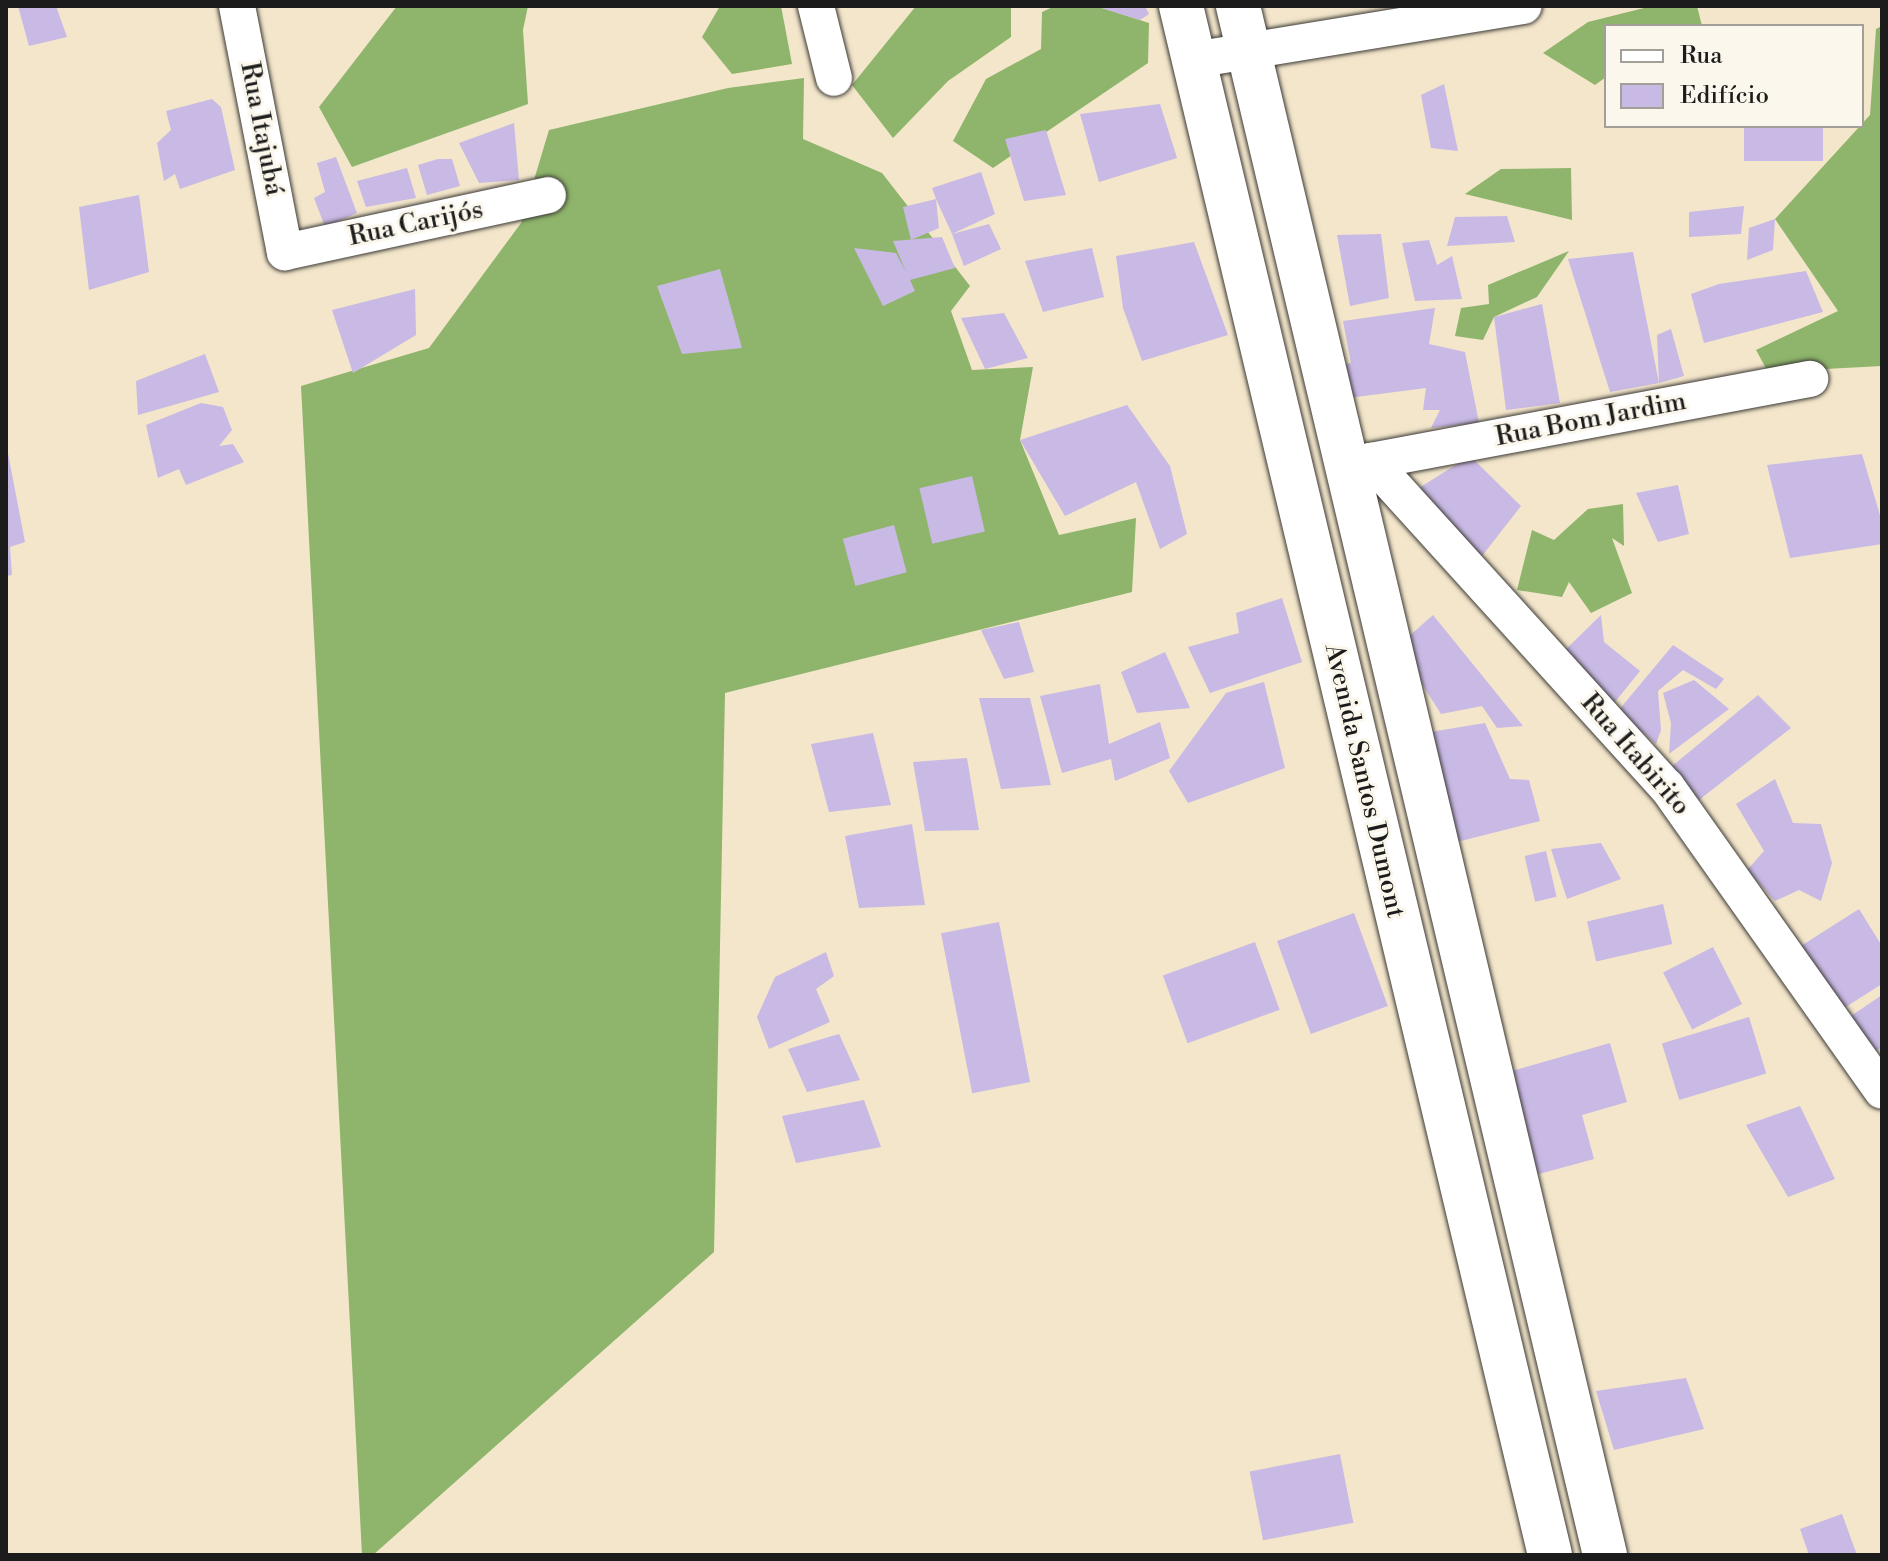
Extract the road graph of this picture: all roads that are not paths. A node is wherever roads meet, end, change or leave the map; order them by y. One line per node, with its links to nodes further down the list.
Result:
1 (237, 6): 10 (street, Rua Itajubá)
2 (816, 6): 8 (street)
3 (1181, 6): 7 (main road, Avenida Santos Dumont)
4 (1238, 6): 6 (main road)
5 (1524, 6): 6 (street)
6 (1249, 53): 7 (street); 12 (main road)
7 (1193, 60): 14 (main road, Avenida Santos Dumont)
8 (834, 78)
9 (548, 195): 10 (street, Rua Carijós)
10 (285, 252)
11 (1810, 379): 12 (street, Rua Bom Jardim)
12 (1360, 463): 13 (street, Rua Itabirito); 15 (main road)
13 (1882, 1091)
14 (1550, 1555)
15 (1605, 1555)

